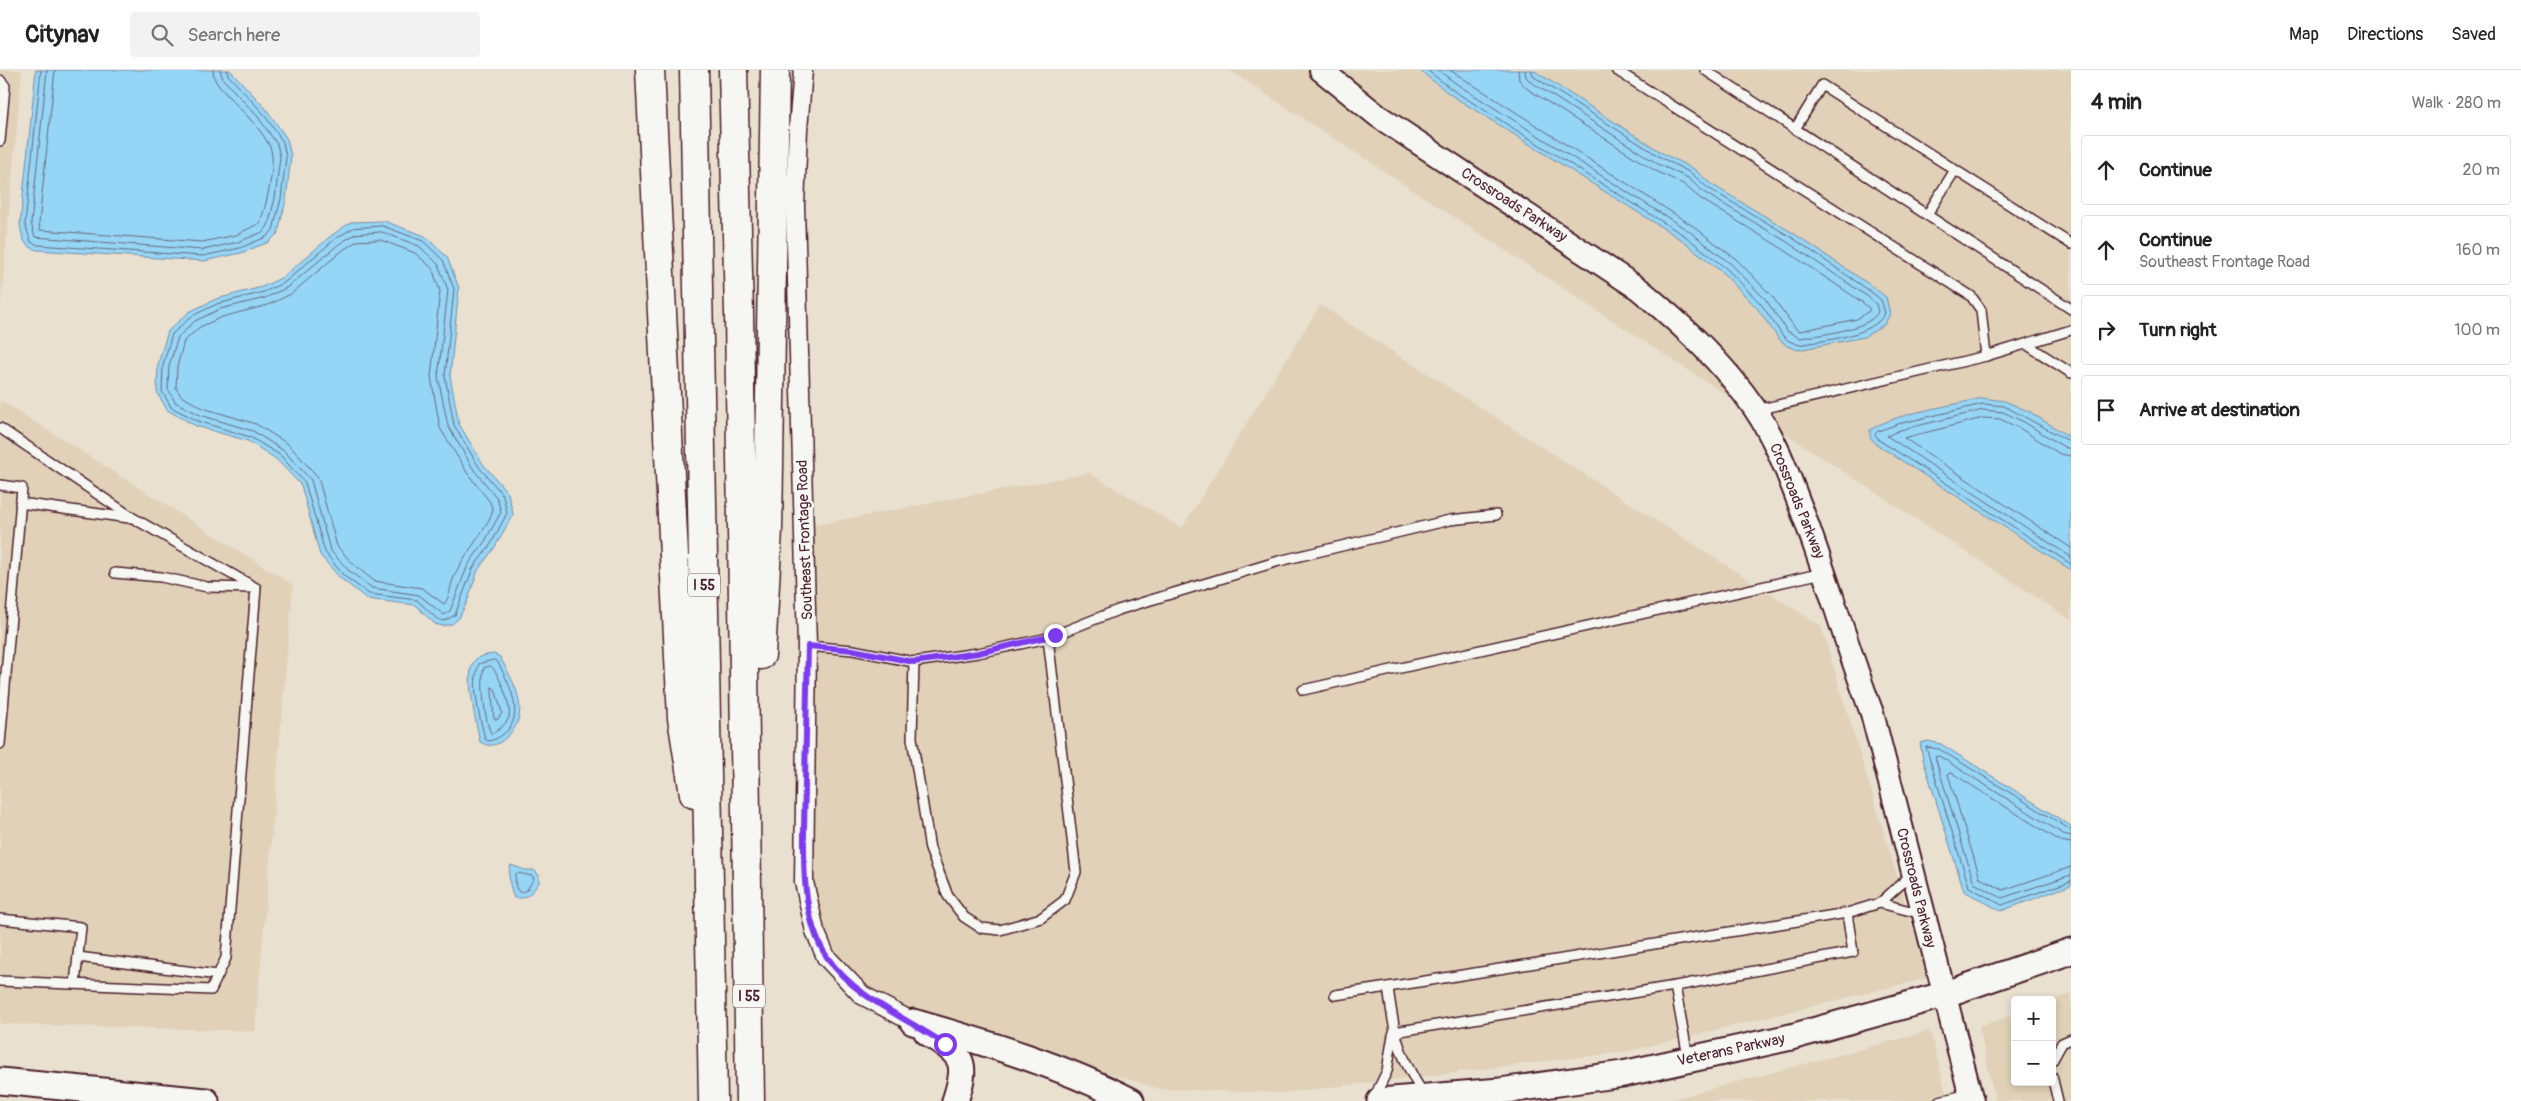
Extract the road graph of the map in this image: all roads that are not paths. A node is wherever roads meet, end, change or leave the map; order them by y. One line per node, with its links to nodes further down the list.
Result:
1 (650, 70): 36 (highway)
2 (694, 70): 36 (highway, I 55)
3 (732, 70): 35 (highway, I 55)
4 (775, 70): 35 (highway)
5 (803, 70): 30 (street, Southeast Frontage Road)
6 (1321, 70): 20 (street, Crossroads Parkway)
7 (1616, 70): 18 (lane)
8 (1705, 70): 10 (lane)
9 (0, 80): 11 (lane)
10 (1795, 129): 12 (lane); 13 (lane)
11 (0, 141)
12 (1956, 170): 13 (lane); 14 (lane)
13 (1927, 215): 15 (lane)
14 (2071, 244)
15 (2071, 309)
16 (2071, 330): 17 (lane)
17 (2026, 344): 18 (lane); 19 (lane)
18 (1986, 356): 20 (lane)
19 (2071, 373)
20 (1756, 410): 27 (street, Crossroads Parkway)
21 (0, 428): 25 (lane)
22 (0, 485): 23 (lane)
23 (20, 503): 25 (lane); 33 (lane)
24 (1496, 515): 29 (lane)
25 (132, 518): 28 (lane)
26 (116, 573): 28 (lane)
27 (1826, 573): 32 (lane); 34 (street, Crossroads Parkway)
28 (256, 588): 43 (lane)
29 (1048, 638): 31 (lane); 31 (lane)
30 (808, 646): 31 (lane); 50 (street, Southeast Frontage Road)
31 (914, 662)
32 (1303, 690)
33 (0, 744)
34 (1912, 874): 37 (lane); 39 (street, Crossroads Parkway)
35 (748, 891): 61 (highway, I 55)
36 (710, 895): 60 (highway, I 55)
37 (1880, 903): 38 (lane); 39 (lane)
38 (1847, 913): 46 (lane); 47 (lane)
39 (1923, 914): 49 (street, Crossroads Parkway)
40 (0, 919): 42 (lane)
41 (2071, 951): 49 (main road, Veterans Parkway)
42 (78, 957): 43 (lane); 45 (lane)
43 (218, 975): 45 (lane)
44 (0, 981): 45 (lane)
45 (75, 984)
46 (1675, 986): 51 (lane); 54 (lane)
47 (1388, 987): 48 (lane); 51 (lane)
48 (1335, 995)
49 (1943, 995): 54 (main road, Veterans Parkway); 58 (street, Crossroads Parkway)
50 (913, 1022): 62 (main road); 63 (main road)
51 (1394, 1032): 57 (lane); 64 (lane)
52 (2071, 1039): 53 (lane)
53 (2056, 1054)
54 (1688, 1059): 57 (main road, Veterans Parkway)
55 (0, 1081): 59 (main road)
56 (2054, 1086): 67 (lane)
57 (1426, 1097): 65 (main road, Veterans Parkway)
58 (1971, 1097): 66 (lane)
59 (206, 1101)
60 (713, 1101)
61 (750, 1101)
62 (955, 1101)
63 (1131, 1101)
64 (1372, 1101)
65 (1380, 1101)
66 (1939, 1101)
67 (2058, 1101)

